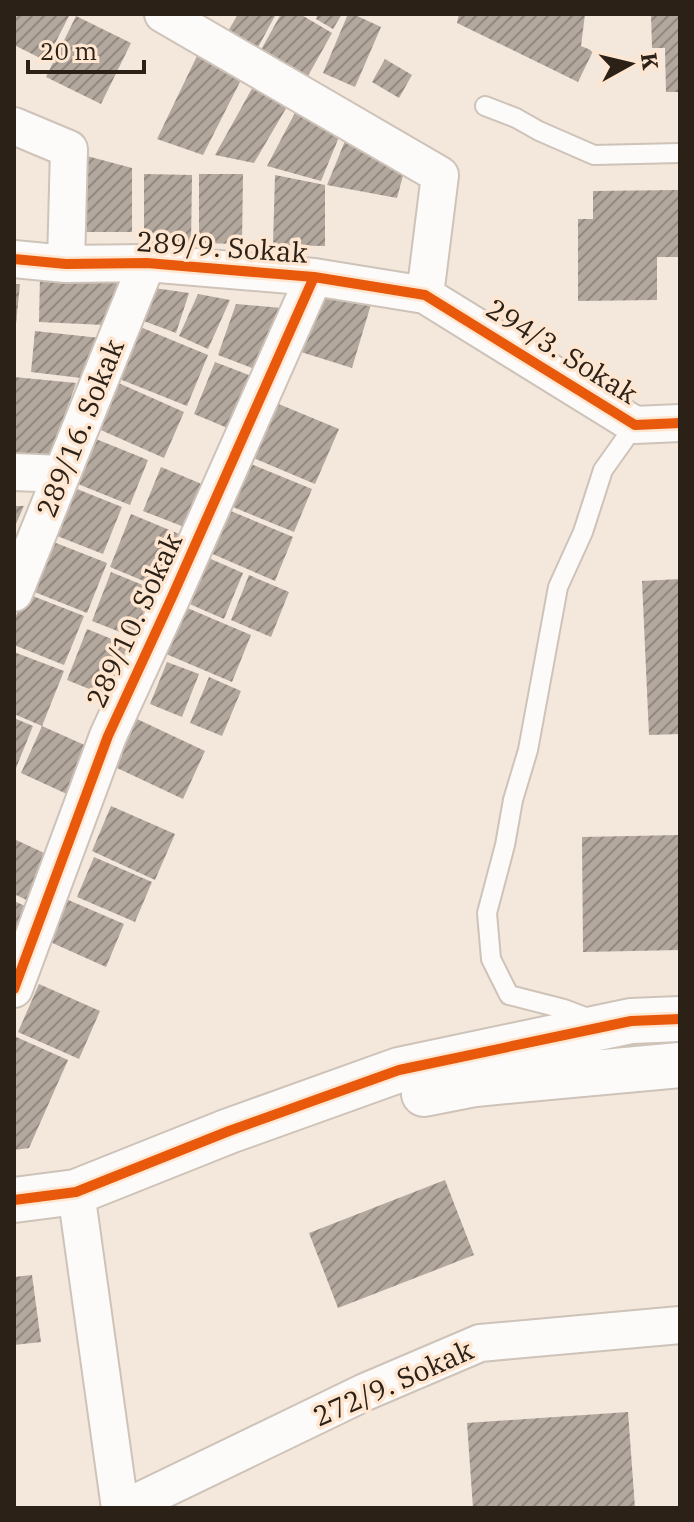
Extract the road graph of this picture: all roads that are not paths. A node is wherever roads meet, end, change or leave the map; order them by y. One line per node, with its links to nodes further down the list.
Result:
1 (163, 14): 9 (street)
2 (485, 106): 4 (lane)
3 (14, 126): 7 (street)
4 (680, 153)
5 (14, 259): 7 (street, 289/9. Sokak)
6 (147, 263): 7 (street, 289/9. Sokak); 8 (street, 289/9. Sokak); 13 (street, 289/16. Sokak)
7 (66, 264)
8 (314, 277): 9 (street, 289/9. Sokak); 15 (street, 289/10. Sokak)
9 (425, 295): 11 (street, 294/3. Sokak)
10 (680, 423): 11 (street, 294/3. Sokak)
11 (635, 425): 17 (lane)
12 (14, 472): 13 (street)
13 (62, 474): 14 (street, 289/16. Sokak)
14 (14, 593)
15 (14, 989)
16 (680, 1019): 17 (street)
17 (607, 1026): 19 (street)
18 (680, 1065): 19 (street)
19 (229, 1131): 20 (street)
20 (76, 1192): 21 (street); 23 (street, 272/9. Sokak)
21 (14, 1200)
22 (680, 1325): 23 (street, 272/9. Sokak)
23 (123, 1508)

